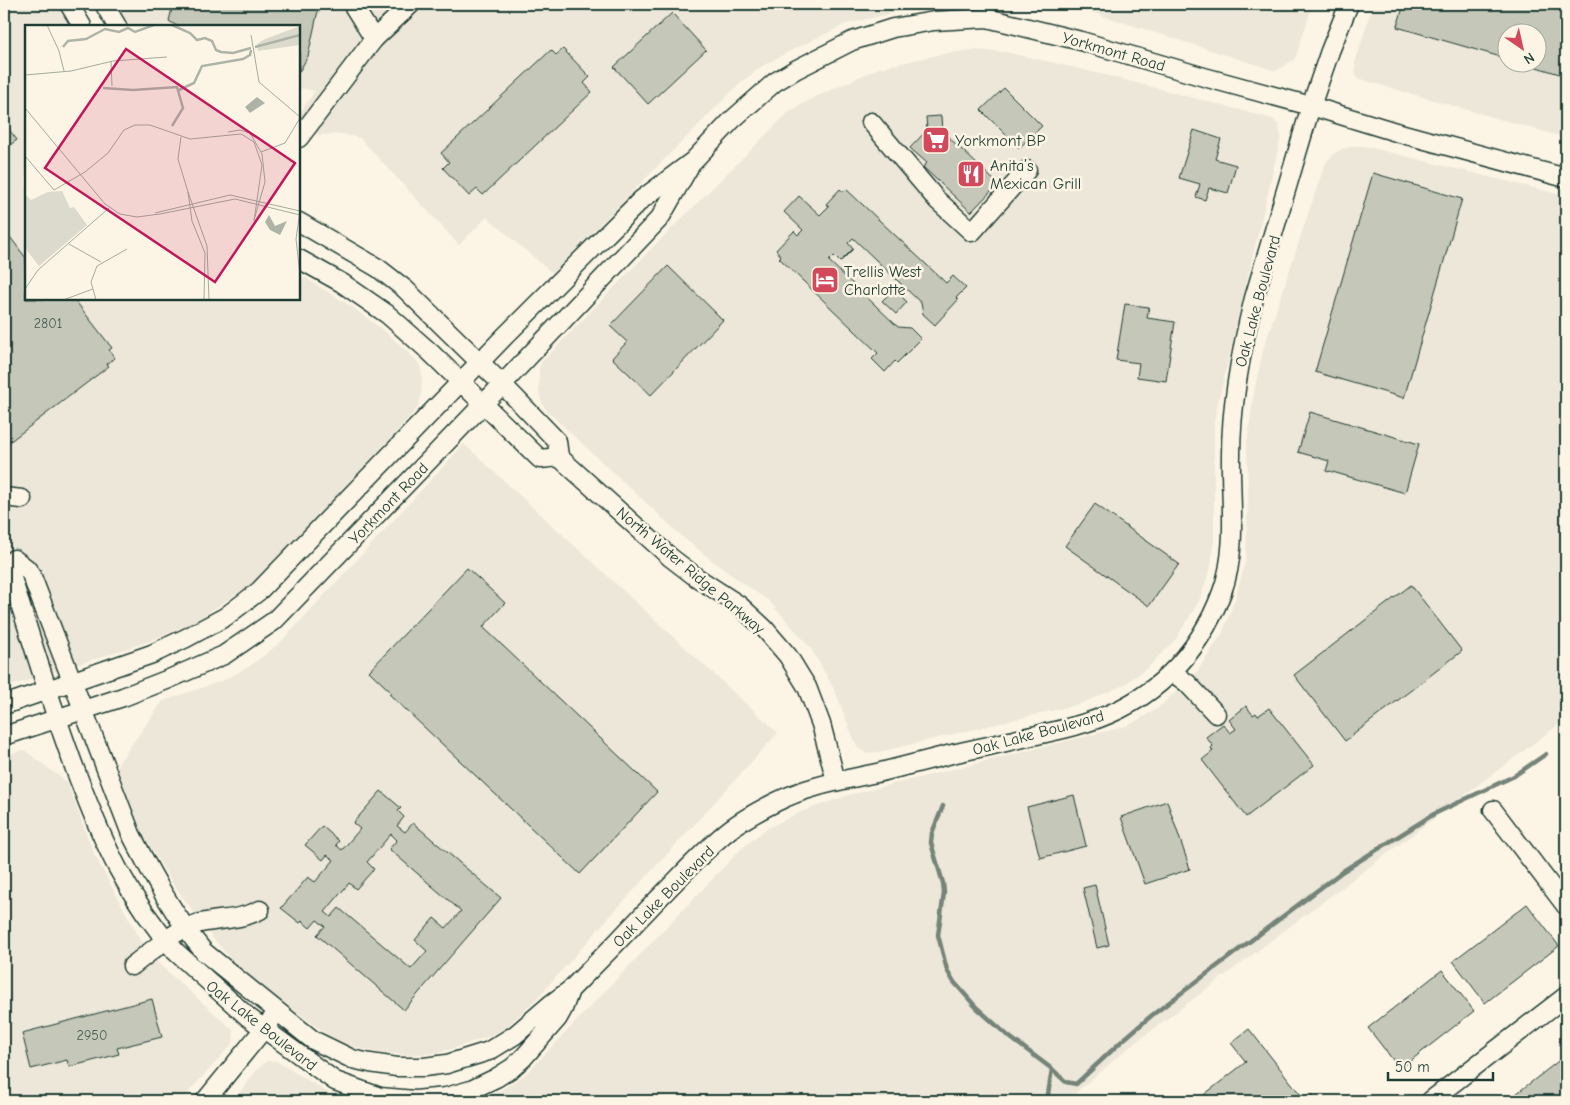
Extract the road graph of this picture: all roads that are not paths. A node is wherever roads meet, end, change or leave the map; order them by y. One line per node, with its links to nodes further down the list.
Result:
1 (69, 4): 7 (street)
2 (104, 4): 8 (street)
3 (352, 4): 9 (street)
4 (411, 4): 9 (street)
5 (1349, 4): 10 (street, Oak Lake Boulevard)
6 (989, 11): 10 (street, Yorkmont Road); 13 (street, Yorkmont Road)
7 (81, 25)
8 (116, 25)
9 (374, 39): 12 (street)
10 (1311, 106): 15 (street, Yorkmont Road); 25 (street, Oak Lake Boulevard)
11 (871, 122): 14 (street)
12 (300, 137)
13 (693, 161): 18 (street, Yorkmont Road); 20 (street, Yorkmont Road)
14 (1027, 170)
15 (1566, 178)
16 (300, 223): 18 (street)
17 (300, 260): 19 (street)
18 (480, 362): 19 (street, Yorkmont Road); 20 (street)
19 (461, 382): 21 (street); 26 (street, Yorkmont Road)
20 (502, 384): 21 (street, Yorkmont Road); 22 (street)
21 (483, 404): 22 (street); 29 (street, Yorkmont Road)
22 (558, 457): 33 (street, North Water Ridge Parkway)
23 (4, 497): 24 (street)
24 (22, 500)
25 (1172, 672): 30 (street); 33 (street, Oak Lake Boulevard)
26 (72, 682): 27 (street, Yorkmont Road); 27 (street, Oak Lake Boulevard); 29 (street, Oak Lake Boulevard)
27 (48, 690): 28 (street, Yorkmont Road); 31 (street, Oak Lake Boulevard)
28 (4, 705)
29 (83, 710): 31 (street, Yorkmont Road); 37 (street, Oak Lake Boulevard)
30 (1216, 714)
31 (57, 719): 32 (street, Yorkmont Road); 38 (street, Oak Lake Boulevard)
32 (4, 736)
33 (836, 781): 40 (street, Oak Lake Boulevard)
34 (1493, 810): 35 (street)
35 (1566, 906)
36 (260, 910): 37 (street)
37 (185, 928): 38 (street); 42 (street, Oak Lake Boulevard)
38 (166, 941): 39 (street); 43 (street, Oak Lake Boulevard)
39 (132, 966)
40 (570, 990): 42 (street, Oak Lake Boulevard); 43 (street, Oak Lake Boulevard)
41 (1566, 996): 45 (street)
42 (278, 1012): 43 (street)
43 (264, 1029): 44 (street)
44 (205, 1101)
45 (1430, 1101)

